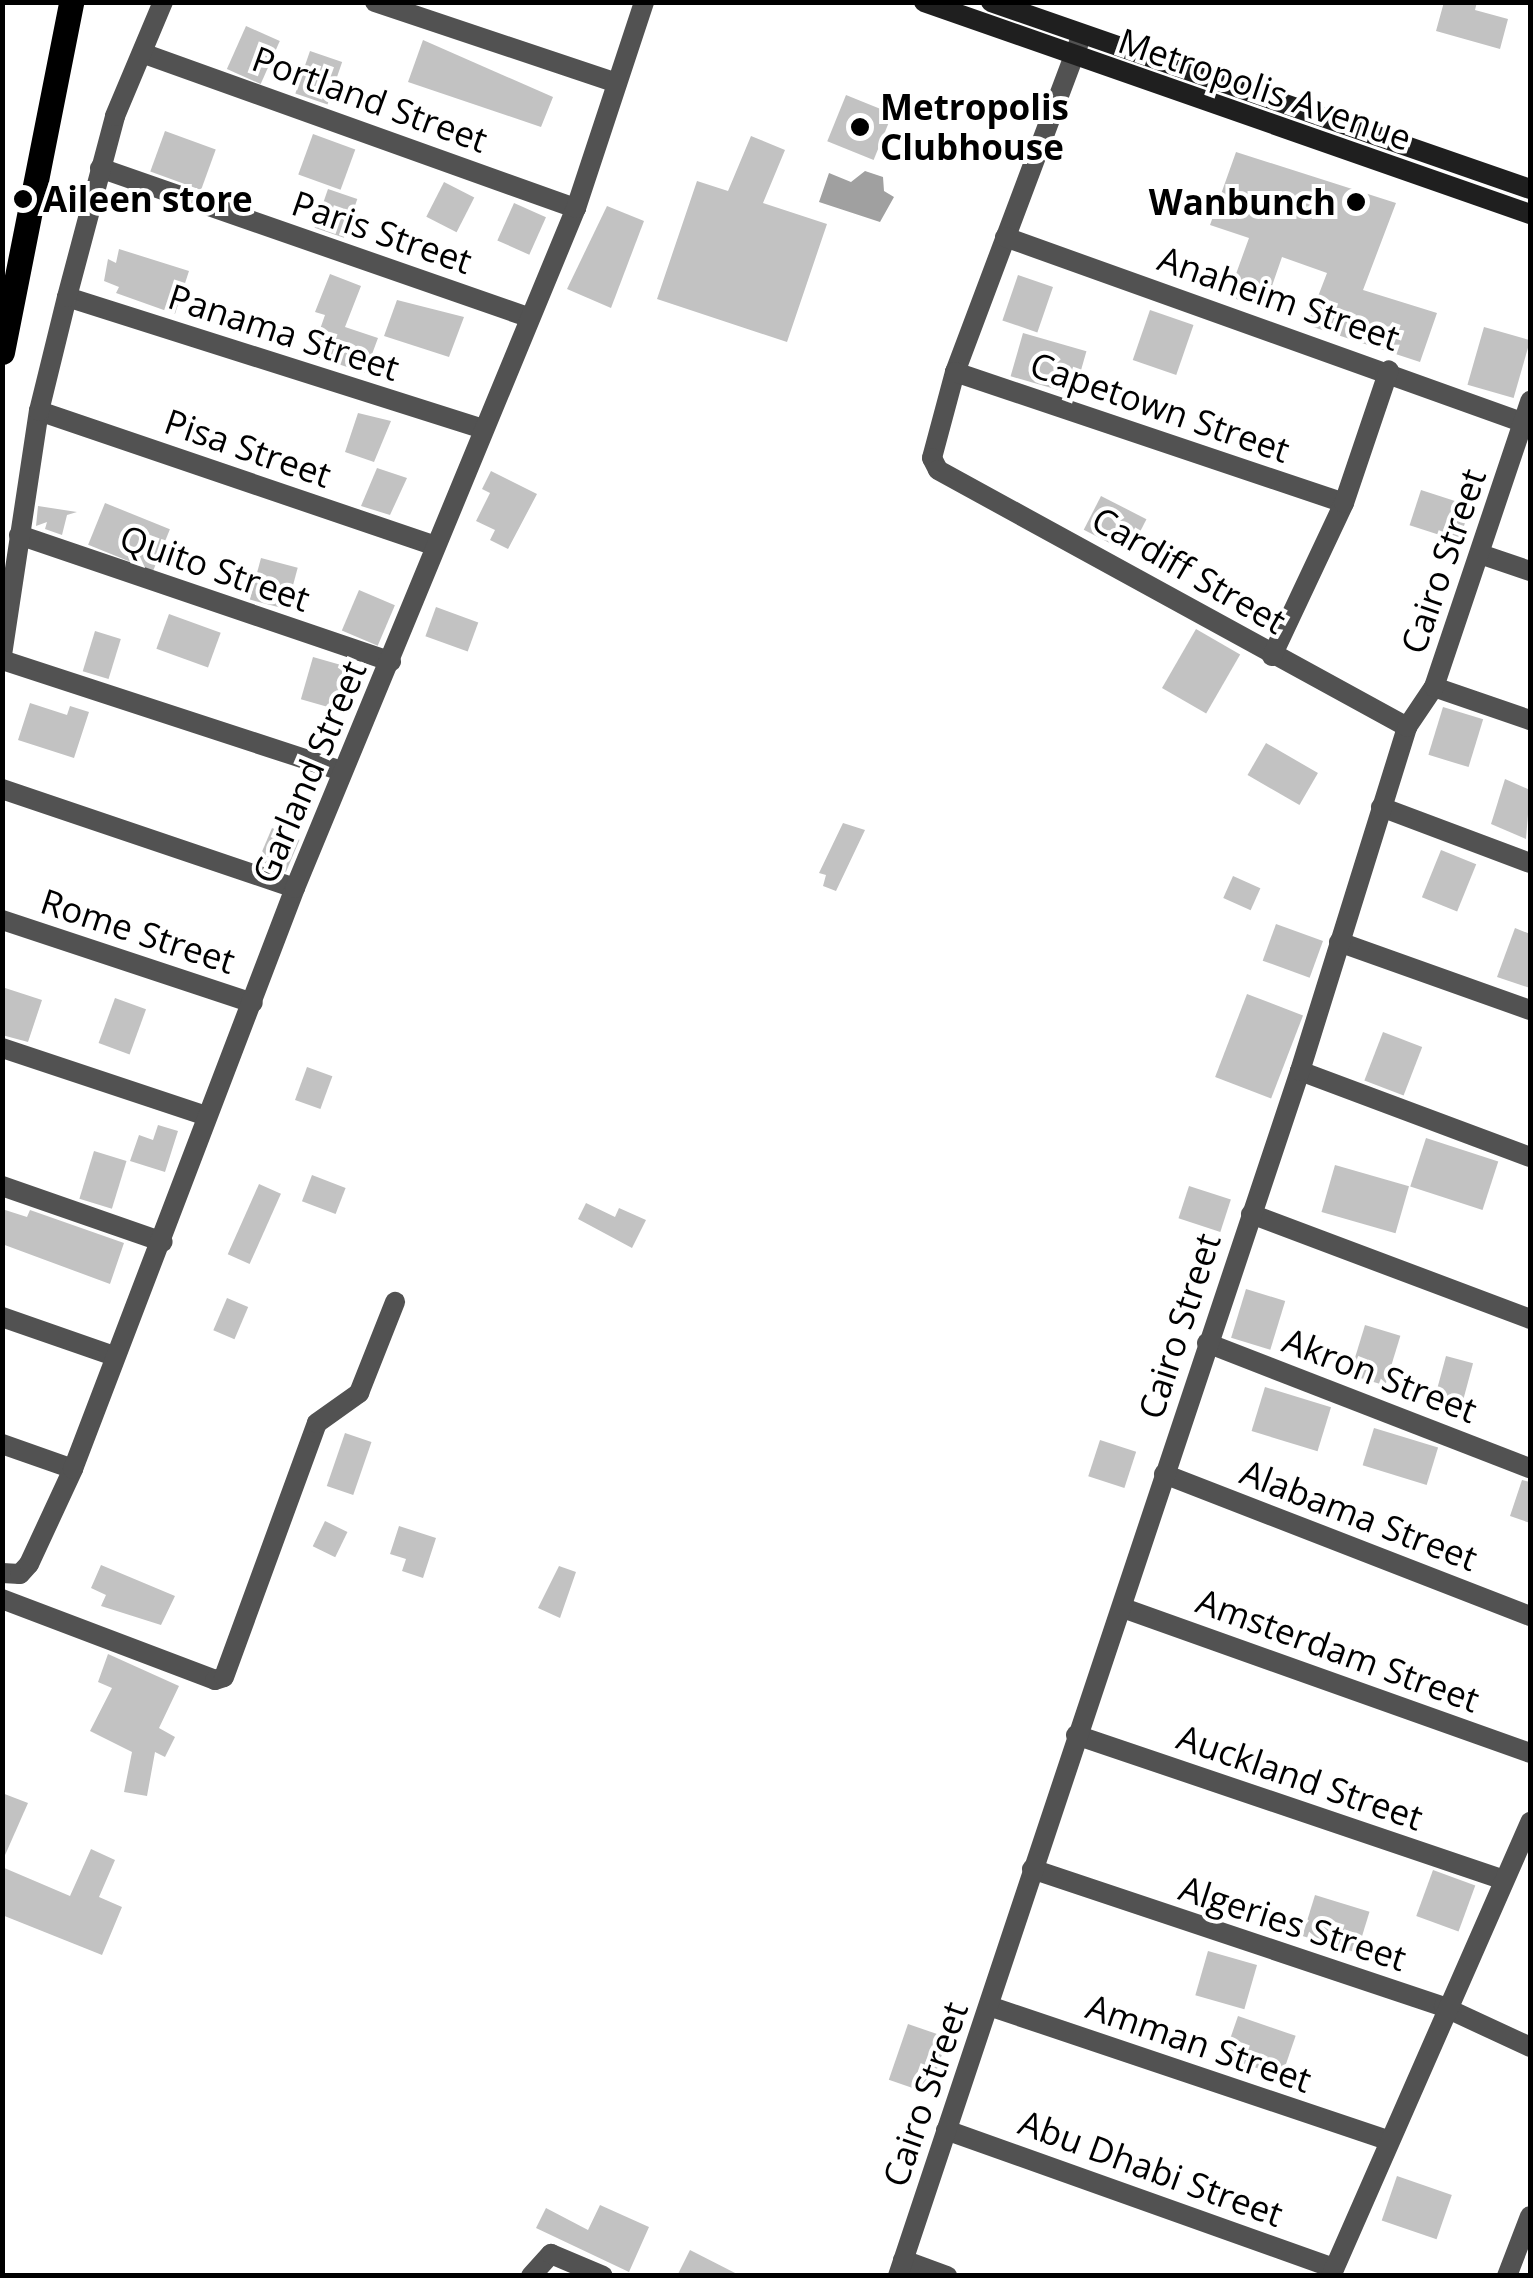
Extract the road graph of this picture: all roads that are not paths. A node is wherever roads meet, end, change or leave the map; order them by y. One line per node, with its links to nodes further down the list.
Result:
1 (71, 2): 18 (main road)
2 (163, 2): 8 (street)
3 (375, 2): 10 (street)
4 (644, 2): 10 (street, Garland Street)
5 (924, 2): 9 (main road, Metropolis Avenue)
6 (990, 2): 7 (main road, Metropolis Avenue)
7 (1081, 37): 9 (street); 12 (main road, Metropolis Avenue)
8 (142, 53): 11 (street); 13 (street, Portland Street)
9 (1071, 57): 14 (main road, Metropolis Avenue); 15 (street)
10 (618, 83): 13 (street, Garland Street)
11 (100, 168): 16 (street); 17 (street, Paris Street)
12 (1530, 189)
13 (576, 208): 17 (street, Garland Street)
14 (1530, 214)
15 (1005, 236): 19 (street, Anaheim Street); 20 (street)
16 (66, 297): 22 (street); 24 (street, Panama Street)
17 (530, 318): 24 (street, Garland Street)
18 (2, 352)
19 (1389, 370): 23 (street, Anaheim Street); 25 (street)
20 (955, 372): 25 (street, Capetown Street); 30 (street, Cardiff Street)
21 (1530, 401): 23 (street, Cairo Street)
22 (39, 411): 26 (street); 27 (street, Pisa Street)
23 (1528, 424): 28 (street, Cairo Street)
24 (482, 429): 27 (street, Garland Street)
25 (1344, 503): 30 (street)
26 (19, 535): 31 (street); 32 (street, Quito Street)
27 (436, 546): 32 (street, Garland Street)
28 (1480, 554): 29 (street); 33 (street, Cairo Street)
29 (1530, 571)
30 (1272, 656): 35 (street, Cardiff Street)
31 (2, 657): 36 (street)
32 (391, 662): 36 (street, Garland Street)
33 (1434, 687): 34 (street); 35 (street, Cairo Street)
34 (1530, 720)
35 (1407, 728): 38 (street, Cairo Street)
36 (342, 771): 40 (street, Garland Street)
37 (2, 789): 40 (street)
38 (1380, 808): 39 (street); 42 (street, Cairo Street)
39 (1530, 863)
40 (295, 888): 43 (street, Garland Street)
41 (2, 920): 43 (street, Rome Street)
42 (1338, 942): 44 (street); 46 (street, Cairo Street)
43 (253, 1002): 47 (street, Garland Street)
44 (1530, 1010)
45 (2, 1048): 47 (street)
46 (1300, 1071): 48 (street); 50 (street, Cairo Street)
47 (206, 1116): 51 (street, Garland Street)
48 (1530, 1157)
49 (2, 1186): 51 (street)
50 (1251, 1214): 54 (street); 55 (street, Cairo Street)
51 (163, 1242): 56 (street, Garland Street)
52 (394, 1302): 62 (street)
53 (2, 1317): 56 (street)
54 (1530, 1319)
55 (1206, 1343): 58 (street, Akron Street); 60 (street, Cairo Street)
56 (114, 1356): 59 (street, Garland Street)
57 (2, 1444): 59 (street)
58 (1530, 1468)
59 (73, 1469): 61 (street, Garland Street)
60 (1164, 1474): 63 (street, Cairo Street); 64 (street, Alabama Street)
61 (2, 1573)
62 (2, 1599)
63 (1123, 1608): 65 (street, Cairo Street); 66 (street, Amsterdam Street)
64 (1530, 1616)
65 (1076, 1735): 68 (street, Cairo Street); 69 (street, Auckland Street)
66 (1530, 1753)
67 (1530, 1822): 69 (street)
68 (1032, 1870): 70 (street, Cairo Street); 71 (street, Algeries Street)
69 (1504, 1880): 71 (street)
70 (989, 2006): 73 (street, Cairo Street); 74 (street, Amman Street)
71 (1444, 2007): 72 (street, Algeries Street); 74 (street)
72 (1530, 2048)
73 (946, 2130): 76 (street, Cairo Street); 77 (street, Abu Dhabi Street)
74 (1388, 2140): 77 (street)
75 (1530, 2216): 81 (street)
76 (901, 2268): 80 (street)
77 (1333, 2272)
78 (531, 2276): 79 (street)
79 (604, 2276)
80 (947, 2276)
81 (1508, 2276)

